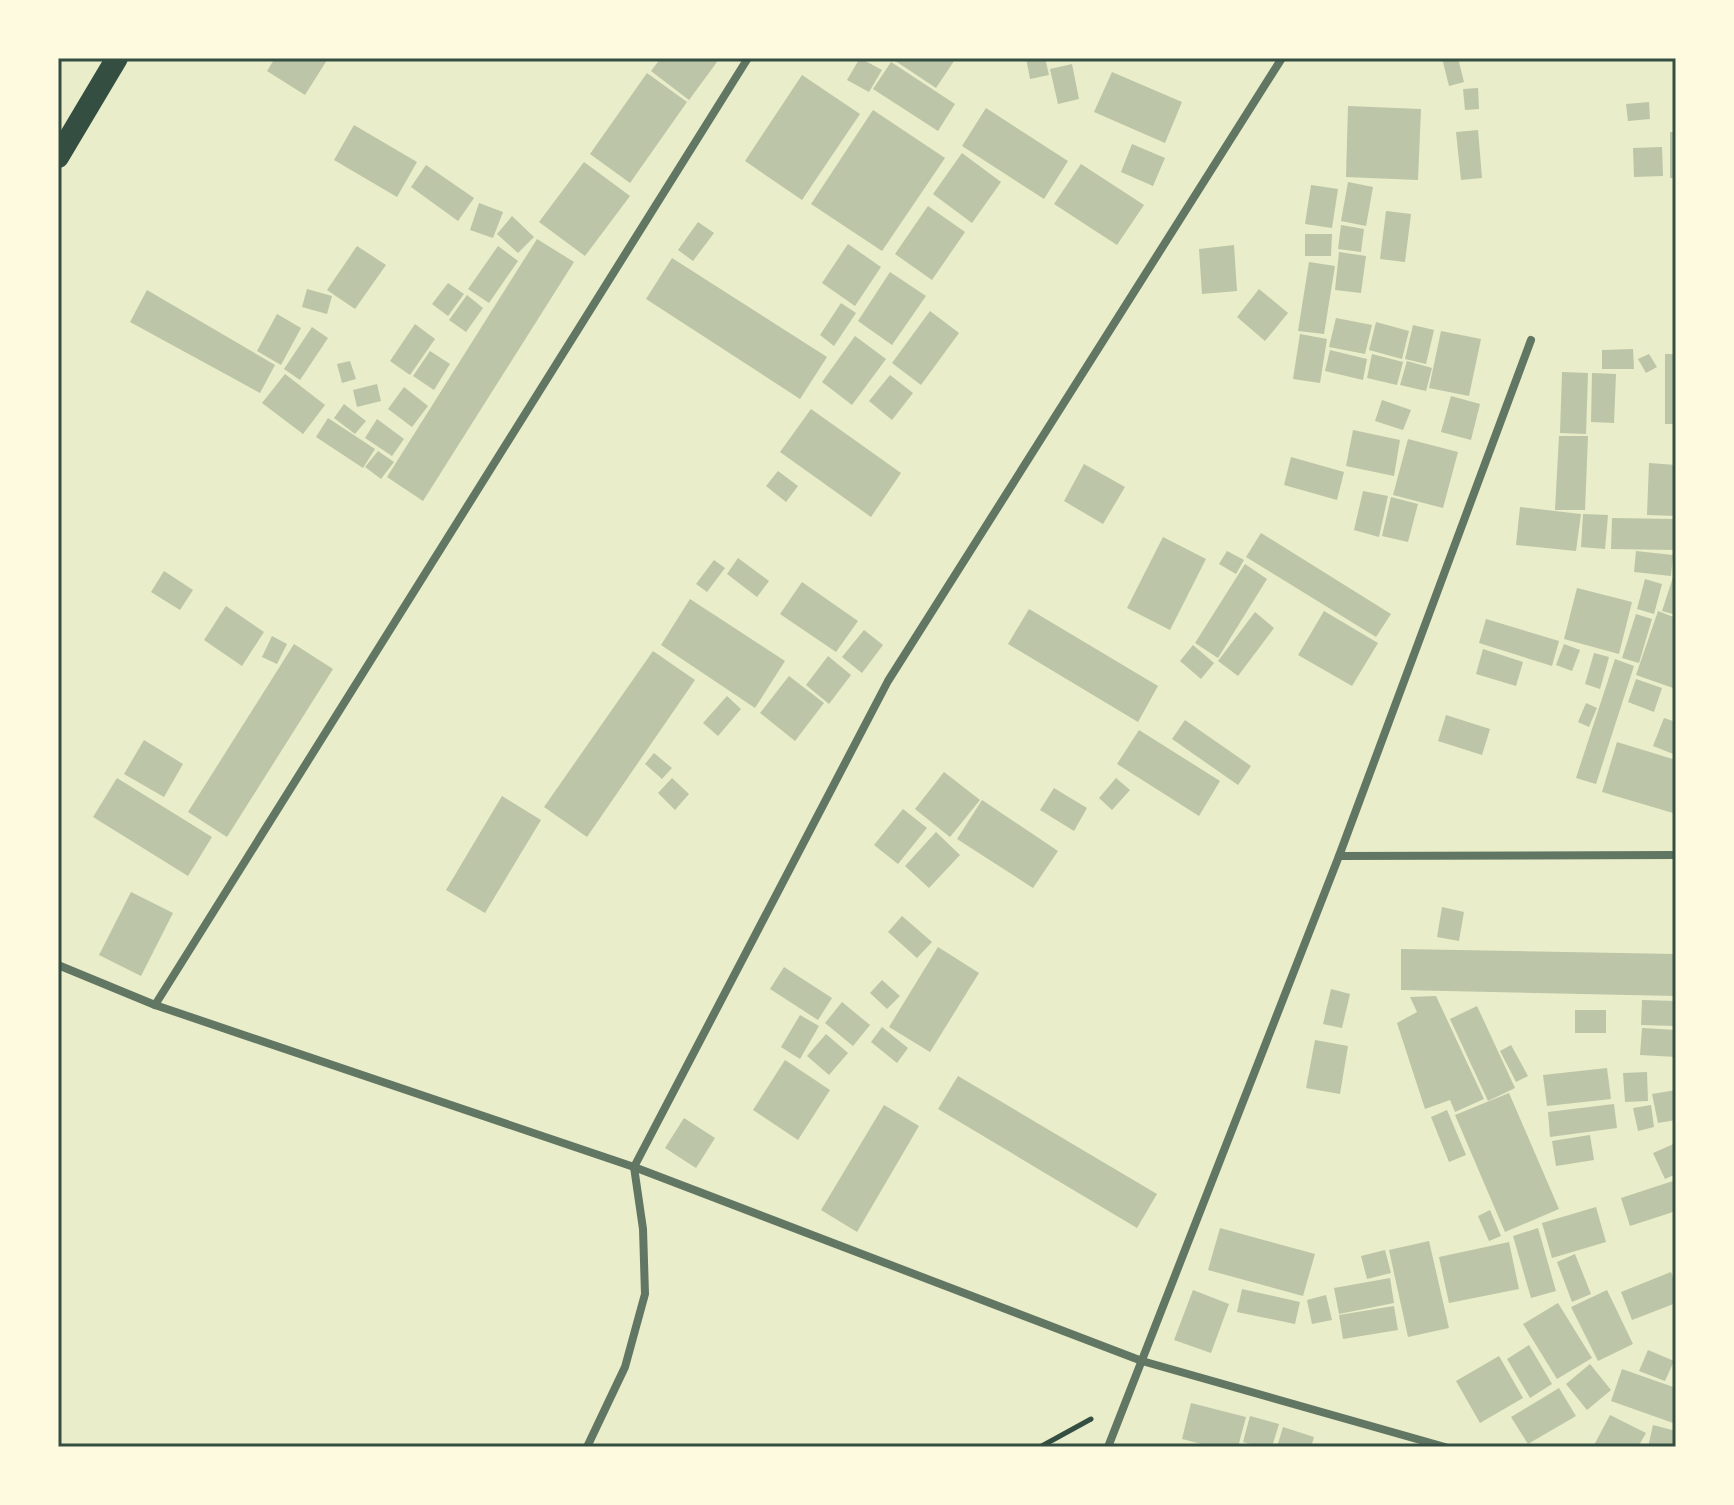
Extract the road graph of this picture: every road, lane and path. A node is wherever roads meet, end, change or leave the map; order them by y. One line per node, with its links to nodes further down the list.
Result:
1 (117, 58): 4 (highway)
2 (748, 58): 9 (street)
3 (1282, 58): 10 (street)
4 (58, 157)
5 (1531, 340): 7 (street)
6 (1676, 855): 7 (street)
7 (1339, 856): 11 (street)
8 (58, 965): 9 (street)
9 (155, 1005): 10 (street)
10 (634, 1167): 11 (street); 12 (street)
11 (1142, 1361): 13 (street); 14 (street)
12 (587, 1447)
13 (1108, 1447)
14 (1445, 1447)

